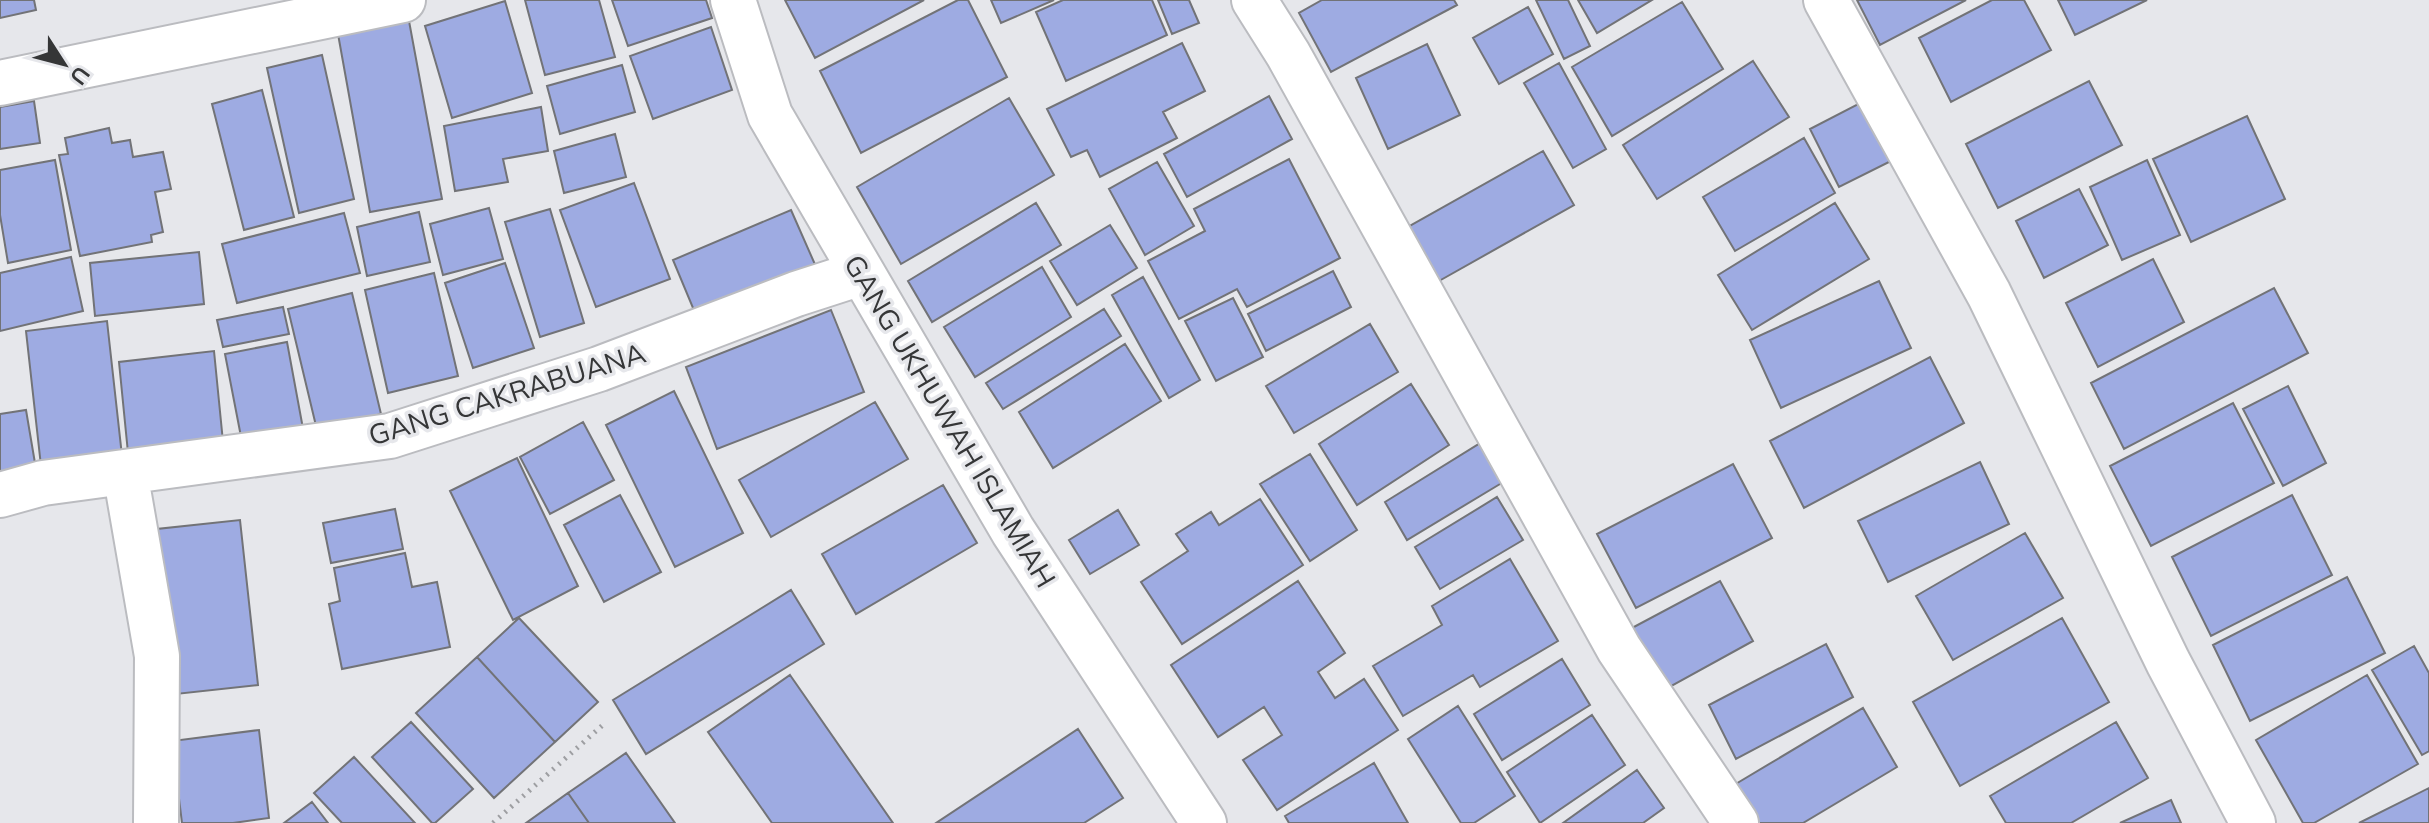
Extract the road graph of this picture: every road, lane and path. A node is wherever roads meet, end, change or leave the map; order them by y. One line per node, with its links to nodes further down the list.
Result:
1 (403, 0): 5 (street)
2 (733, 0): 6 (street, GANG UKHUWAH ISLAMIAH)
3 (1254, 0): 13 (street)
4 (1826, 0): 14 (street)
5 (0, 83)
6 (861, 273): 7 (street, GANG CAKRABUANA); 12 (street, GANG UKHUWAH ISLAMIAH)
7 (125, 472): 8 (street, GANG CAKRABUANA); 10 (street)
8 (0, 495)
9 (605, 723): 11 (path)
10 (156, 823)
11 (493, 823)
12 (1204, 823)
13 (1736, 823)
14 (2253, 823)

